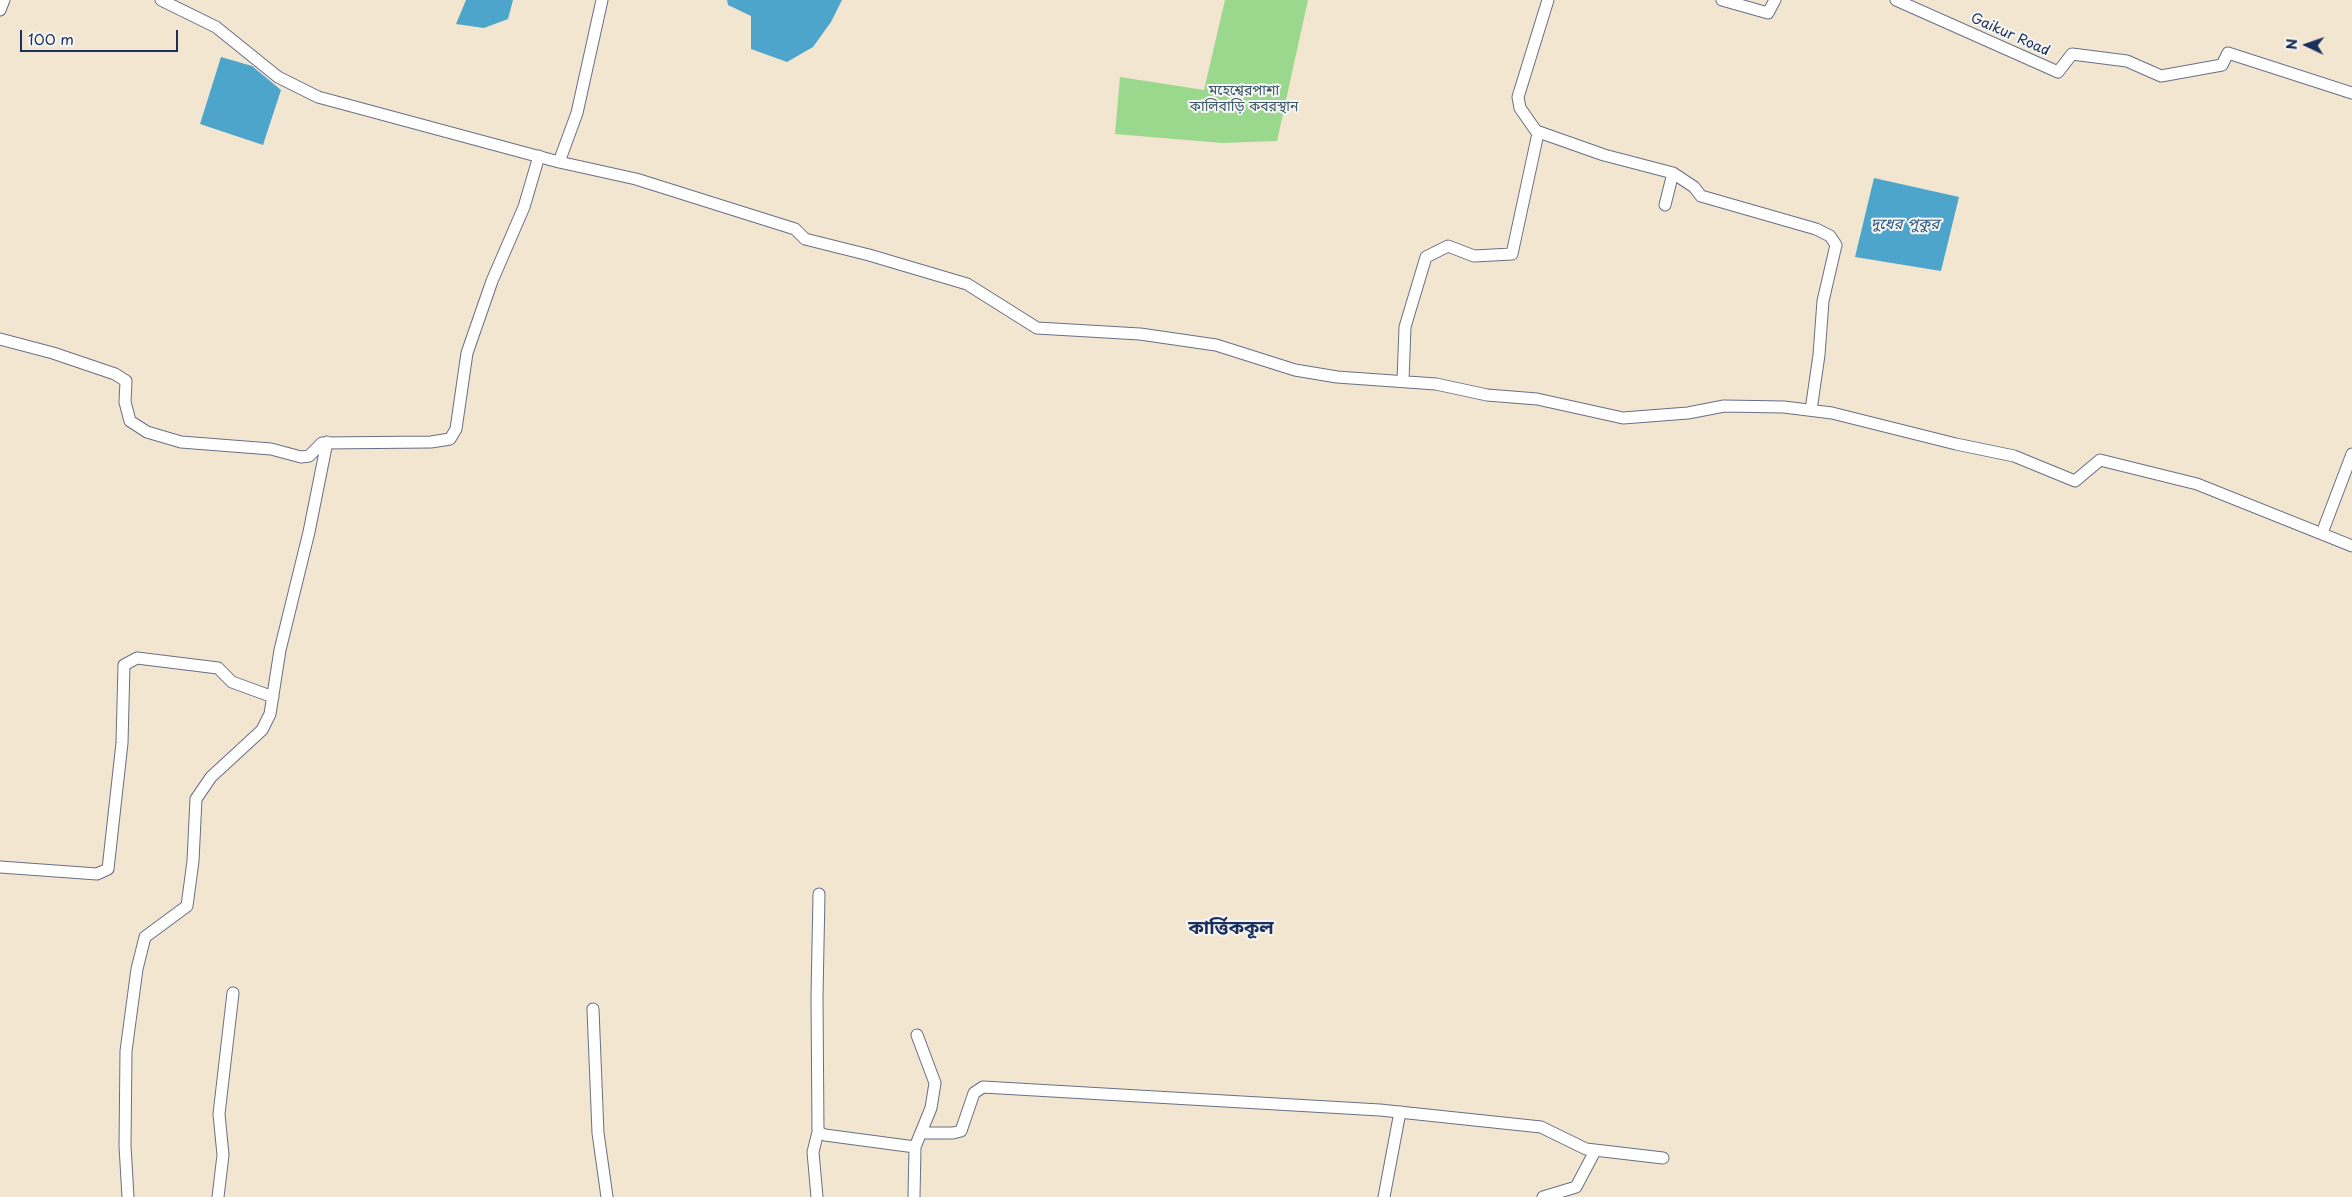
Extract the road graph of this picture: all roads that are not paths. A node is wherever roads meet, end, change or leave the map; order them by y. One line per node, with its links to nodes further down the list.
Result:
1 (4, 0): 8 (street)
2 (162, 0): 11 (street)
3 (602, 0): 12 (street)
4 (1548, 0): 13 (street)
5 (1722, 0): 6 (street)
6 (1775, 0)
7 (1896, 0): 9 (street, Gaikur Road)
8 (0, 10)
9 (2352, 93)
10 (1537, 138): 16 (street)
11 (539, 156): 12 (street); 18 (street)
12 (559, 162): 16 (street)
13 (1673, 173): 14 (street); 17 (street)
14 (1665, 205)
15 (0, 339): 18 (street)
16 (1403, 381): 17 (street)
17 (1811, 410): 20 (street)
18 (328, 442): 22 (street)
19 (2352, 454): 20 (street)
20 (2322, 533): 21 (street)
21 (2352, 546)
22 (273, 697): 23 (street); 34 (street)
23 (0, 867)
24 (819, 894): 29 (street)
25 (233, 993): 35 (street)
26 (593, 1009): 36 (street)
27 (917, 1035): 30 (street)
28 (1400, 1112): 30 (street); 32 (street); 39 (street)
29 (818, 1132): 31 (street); 37 (street)
30 (921, 1133): 31 (street)
31 (915, 1147): 38 (street)
32 (1595, 1150): 33 (street); 40 (street)
33 (1663, 1158)
34 (128, 1197)
35 (218, 1197)
36 (608, 1197)
37 (817, 1197)
38 (914, 1197)
39 (1384, 1197)
40 (1543, 1197)

